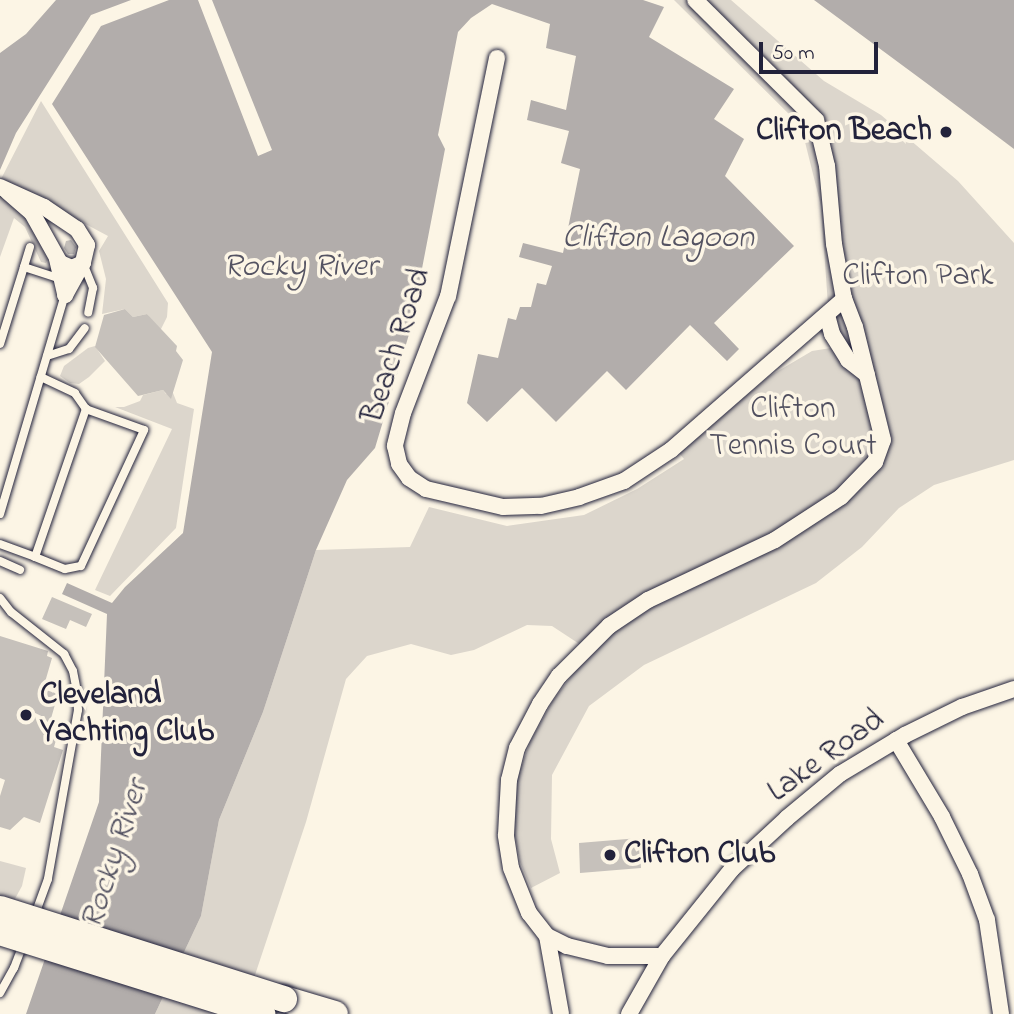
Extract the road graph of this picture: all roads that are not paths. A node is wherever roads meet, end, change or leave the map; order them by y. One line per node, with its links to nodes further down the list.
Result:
1 (695, 0): 9 (street)
2 (497, 58): 11 (street, Beach Road)
3 (4, 190): 5 (street); 6 (street)
4 (30, 247): 7 (lane)
5 (57, 257): 6 (street); 8 (street)
6 (83, 263): 8 (street); 10 (lane)
7 (24, 267): 8 (lane); 13 (lane)
8 (64, 288): 14 (lane)
9 (845, 299): 11 (street, Beach Road); 15 (street)
10 (88, 313)
11 (827, 315): 15 (street)
12 (85, 328): 14 (lane)
13 (0, 344)
14 (47, 356): 16 (lane)
15 (867, 375): 28 (street)
16 (41, 377): 17 (lane); 18 (lane)
17 (86, 409): 20 (lane); 20 (lane)
18 (0, 514)
19 (0, 544): 20 (lane)
20 (35, 557)
21 (0, 561): 22 (lane)
22 (20, 570)
23 (0, 598): 30 (lane)
24 (1014, 689): 25 (street, Lake Road)
25 (896, 740): 29 (street, Lake Road); 35 (street)
26 (0, 909): 32 (main road, bridge)
27 (0, 932): 31 (main road, bridge)
28 (547, 936): 29 (street); 33 (street)
29 (663, 956): 34 (street, Lake Road)
30 (0, 993)
31 (262, 1014)
32 (335, 1014)
33 (561, 1014)
34 (629, 1014)
35 (1001, 1014)

